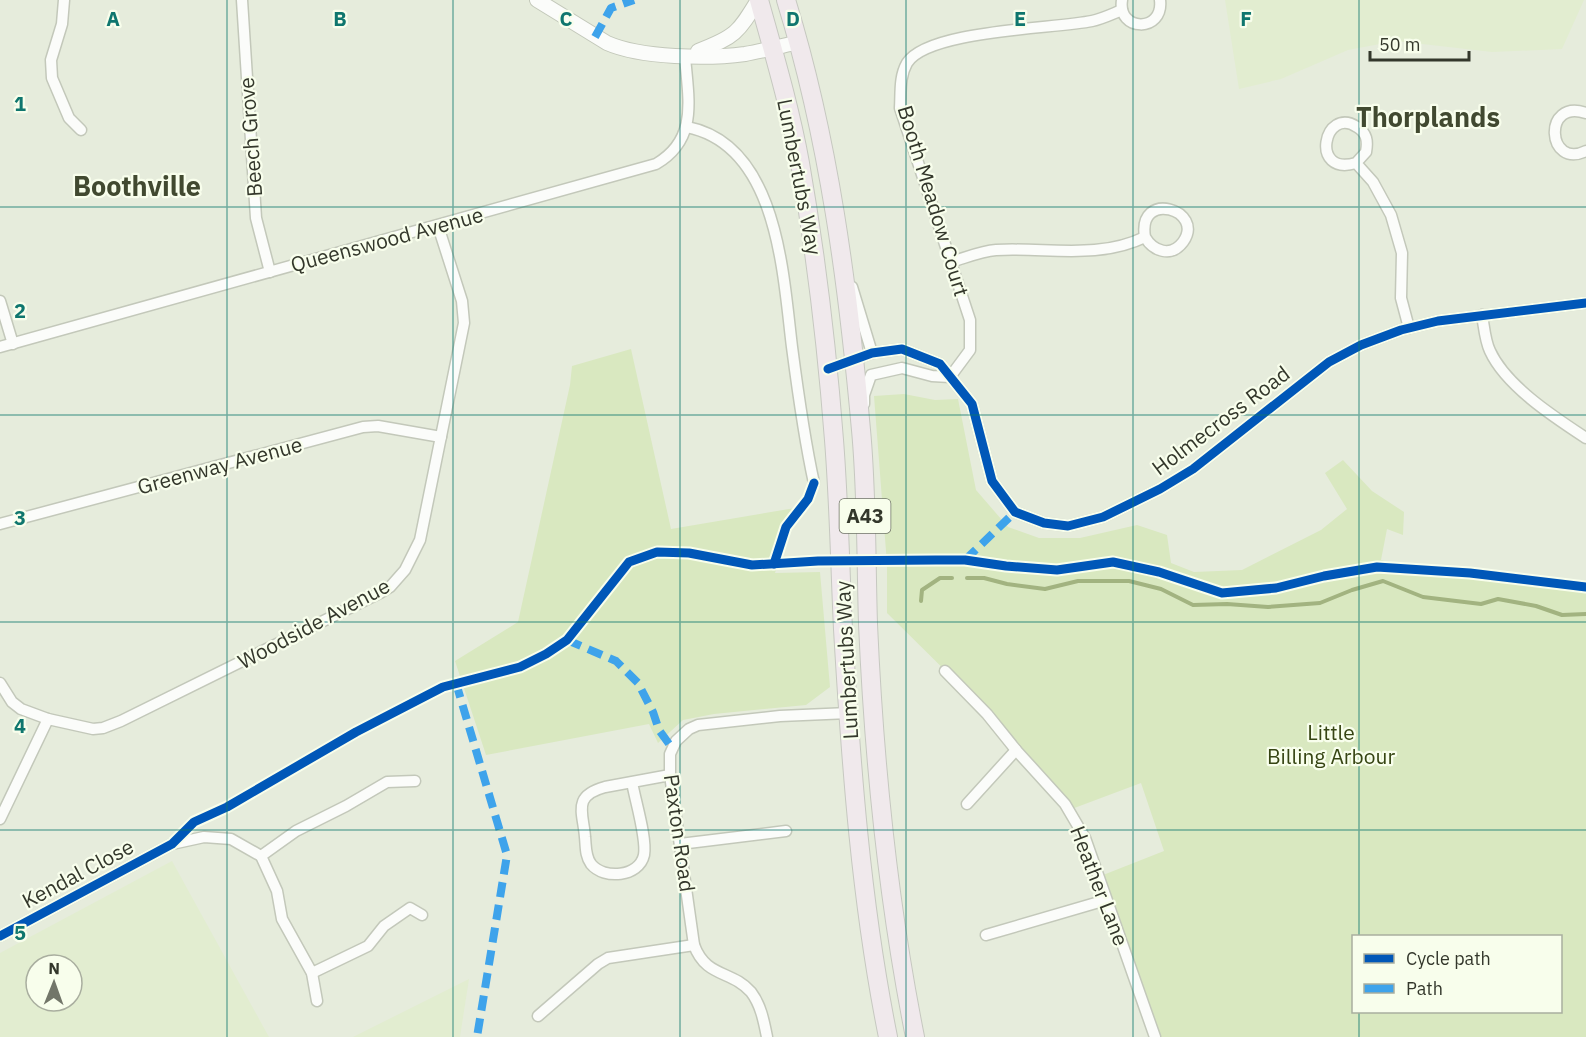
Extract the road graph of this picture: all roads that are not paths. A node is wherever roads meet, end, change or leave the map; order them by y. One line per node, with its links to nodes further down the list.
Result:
1 (64, 0): 13 (street)
2 (242, 0): 20 (street, Beech Grove)
3 (537, 0): 10 (street)
4 (759, 0): 9 (highway, Lumbertubs Way / A43); 10 (street)
5 (786, 0): 8 (highway, Lumbertubs Way / A43)
6 (1160, 0): 7 (street, Booth Meadow Court)
7 (1122, 5): 19 (street, Booth Meadow Court)
8 (799, 42): 9 (street); 18 (highway, Lumbertubs Way / A43)
9 (772, 48): 10 (street); 29 (highway, Lumbertubs Way / A43)
10 (685, 56): 12 (street, Queenswood Avenue)
11 (1586, 113): 14 (street)
12 (687, 127): 16 (street, Queenswood Avenue); 34 (street, Lumbertubs Way)
13 (81, 130)
14 (1585, 154)
15 (1356, 163): 24 (street)
16 (438, 226): 20 (street, Queenswood Avenue); 32 (street, Woodside Avenue)
17 (1145, 237): 17 (street); 19 (street)
18 (841, 247): 27 (street, Lumbertubs Way); 28 (highway, Lumbertubs Way / A43)
19 (951, 262): 30 (street, Booth Meadow Court)
20 (270, 272): 25 (street, Queenswood Avenue)
21 (0, 301): 25 (street)
22 (1586, 303): 23 (street, Holmecross Road)
23 (1482, 315): 24 (street, Holmecross Road); 33 (street)
24 (1409, 328): 30 (street, Holmecross Road)
25 (13, 344): 26 (street, Queenswood Avenue)
26 (0, 347)
27 (872, 353): 28 (street, Holmecross Road); 30 (street, Holmecross Road)
28 (854, 359): 29 (street, Holmecross Road); 31 (highway, Lumbertubs Way / A43)
29 (828, 369): 38 (highway, Lumbertubs Way / A43)
30 (950, 377): 31 (street)
31 (861, 432): 59 (highway, Lumbertubs Way / A43)
32 (441, 437): 35 (street, Greenway Avenue); 39 (street, Woodside Avenue)
33 (1586, 438)
34 (814, 483)
35 (0, 524)
36 (945, 671): 40 (street, Heather Lane)
37 (0, 683): 39 (street, Woodside Avenue)
38 (849, 712): 41 (street, Paxton Road); 58 (highway, Lumbertubs Way / A43)
39 (48, 719): 45 (street)
40 (1016, 750): 44 (street); 49 (street, Heather Lane)
41 (670, 775): 43 (street); 47 (street, Paxton Road)
42 (415, 781): 48 (street)
43 (632, 782): 43 (street)
44 (967, 804)
45 (0, 819)
46 (786, 831): 47 (street)
47 (680, 844): 53 (street, Paxton Road)
48 (261, 856): 52 (street, Kendal Close); 54 (street)
49 (1106, 900): 51 (street); 60 (street, Heather Lane)
50 (423, 915): 54 (street)
51 (986, 935)
52 (0, 936)
53 (694, 945): 56 (street); 57 (street, Paxton Road)
54 (312, 973): 55 (street)
55 (317, 1001)
56 (538, 1016)
57 (767, 1037)
58 (888, 1037)
59 (915, 1037)
60 (1155, 1037)

